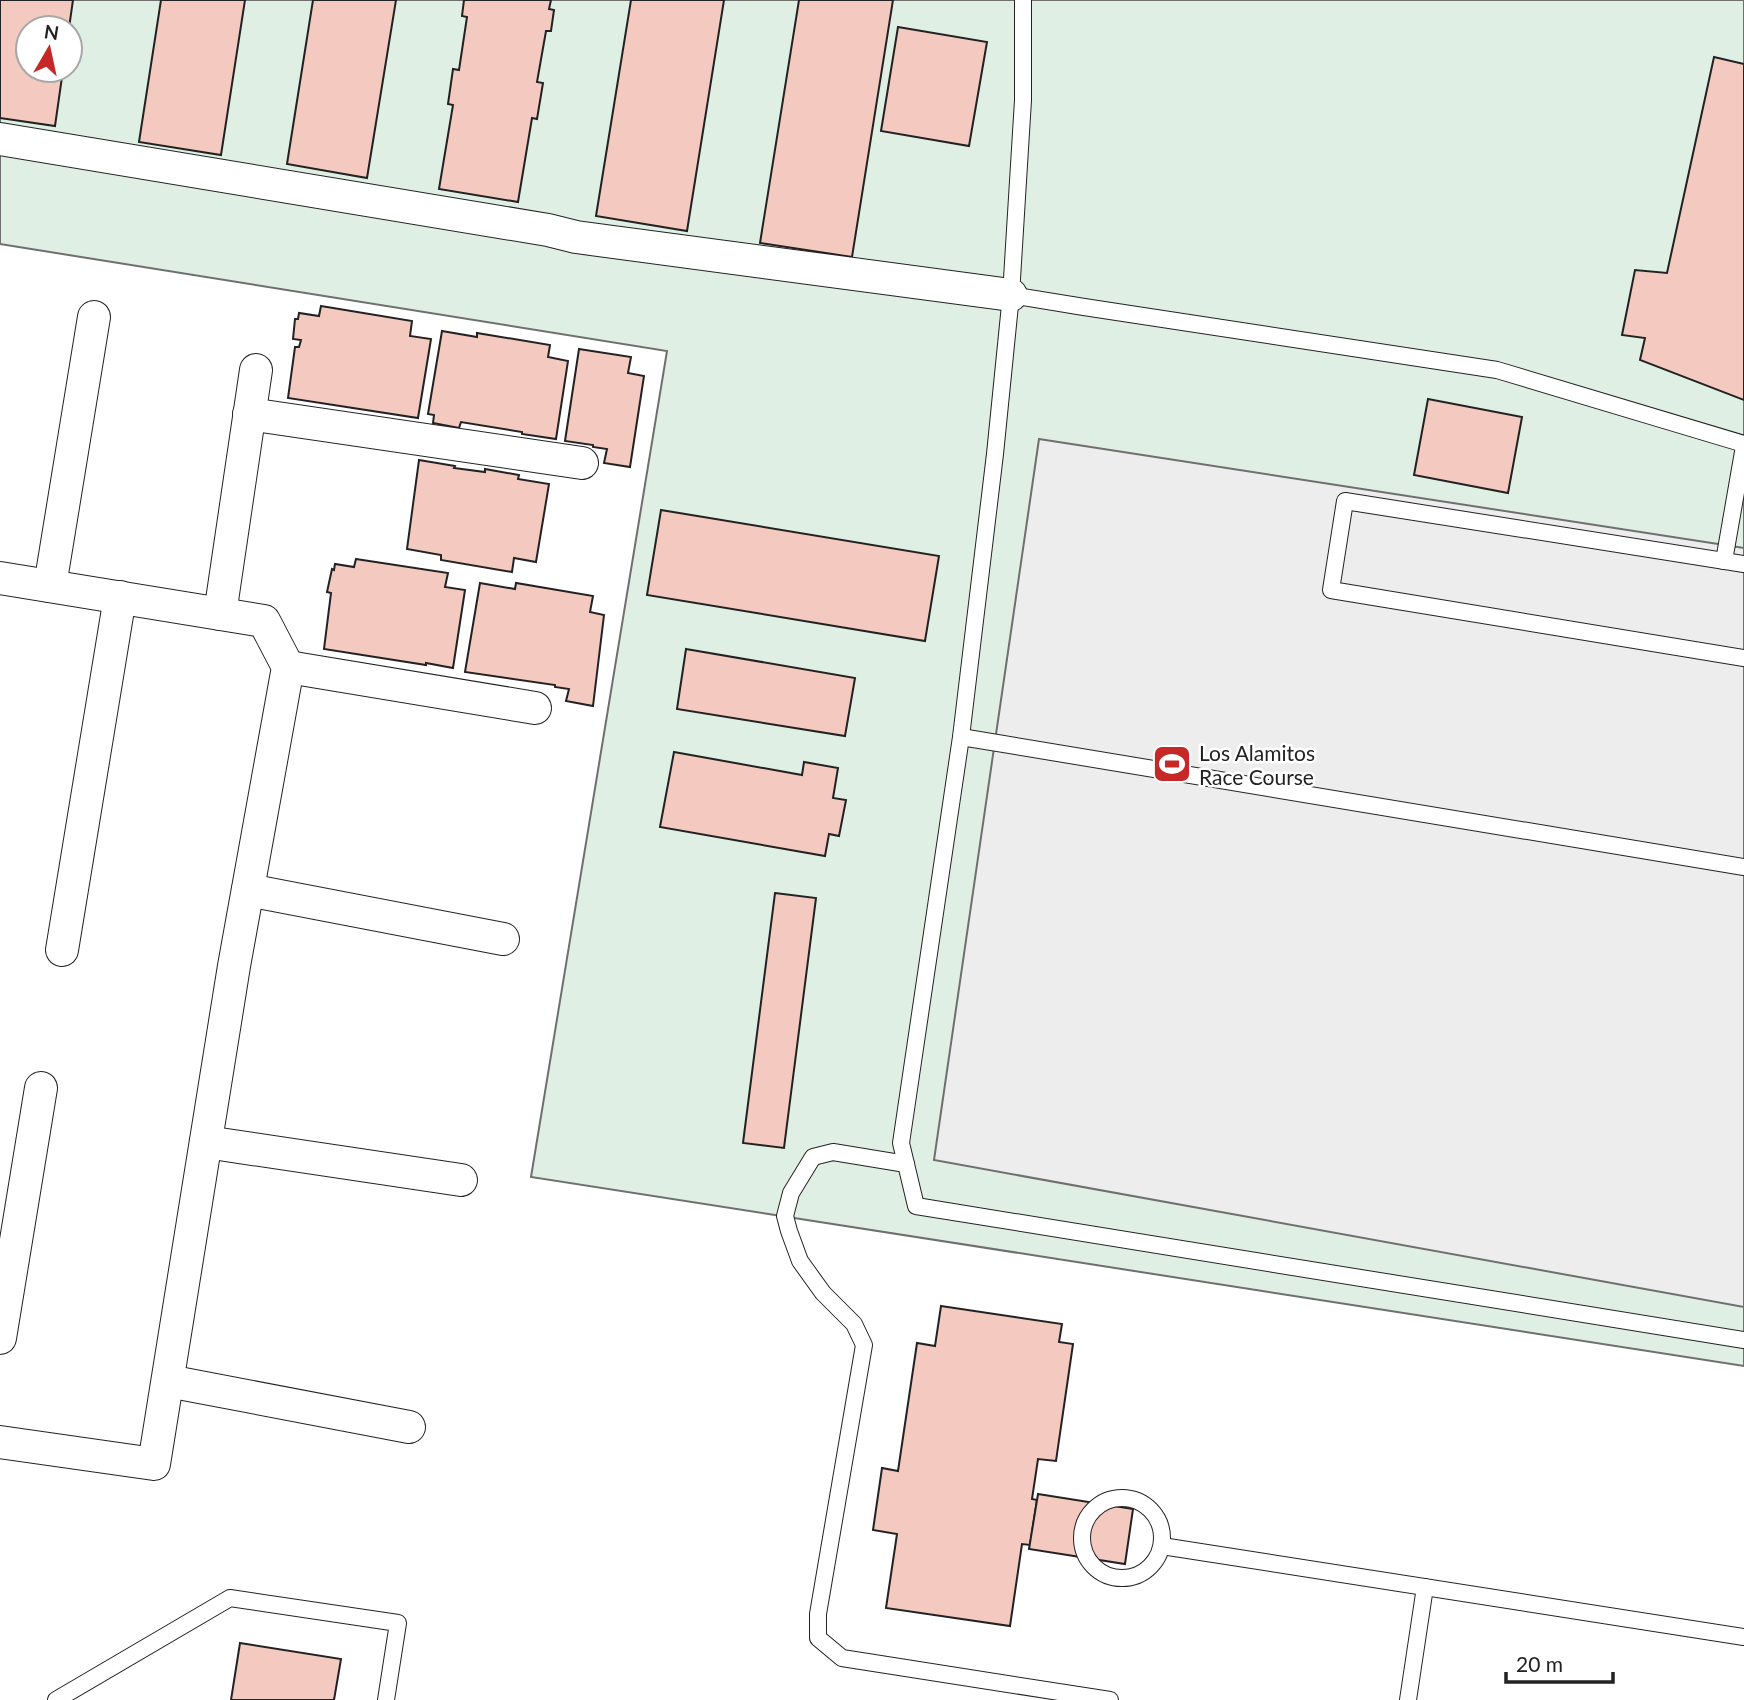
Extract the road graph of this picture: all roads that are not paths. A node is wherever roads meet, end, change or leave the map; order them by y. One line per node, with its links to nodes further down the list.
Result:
1 (1023, 0): 3 (lane)
2 (0, 139): 3 (street)
3 (1011, 295): 7 (lane); 18 (lane)
4 (94, 317): 12 (street)
5 (256, 370): 6 (street)
6 (249, 414): 8 (street); 14 (street)
7 (1744, 445): 9 (lane)
8 (582, 463)
9 (1724, 561): 10 (lane); 15 (lane)
10 (1744, 564)
11 (0, 578): 12 (street)
12 (50, 586): 13 (street)
13 (120, 597): 14 (street); 22 (street)
14 (220, 614): 16 (street)
15 (1744, 658)
16 (288, 667): 17 (street); 20 (street)
17 (536, 708)
18 (961, 737): 19 (lane); 25 (lane)
19 (1744, 867)
20 (248, 890): 21 (street); 24 (street)
21 (503, 939)
22 (62, 950)
23 (41, 1088): 27 (street)
24 (206, 1142): 26 (street); 29 (street)
25 (906, 1164): 28 (lane); 37 (lane)
26 (461, 1180)
27 (0, 1338)
28 (1744, 1340)
29 (168, 1381): 30 (street); 31 (street)
30 (409, 1427)
31 (0, 1442)
32 (1163, 1546): 32 (lane); 33 (lane)
33 (1425, 1587): 34 (lane); 38 (lane)
34 (1744, 1637)
35 (56, 1700): 36 (lane)
36 (386, 1700)
37 (1110, 1700)
38 (1408, 1700)

